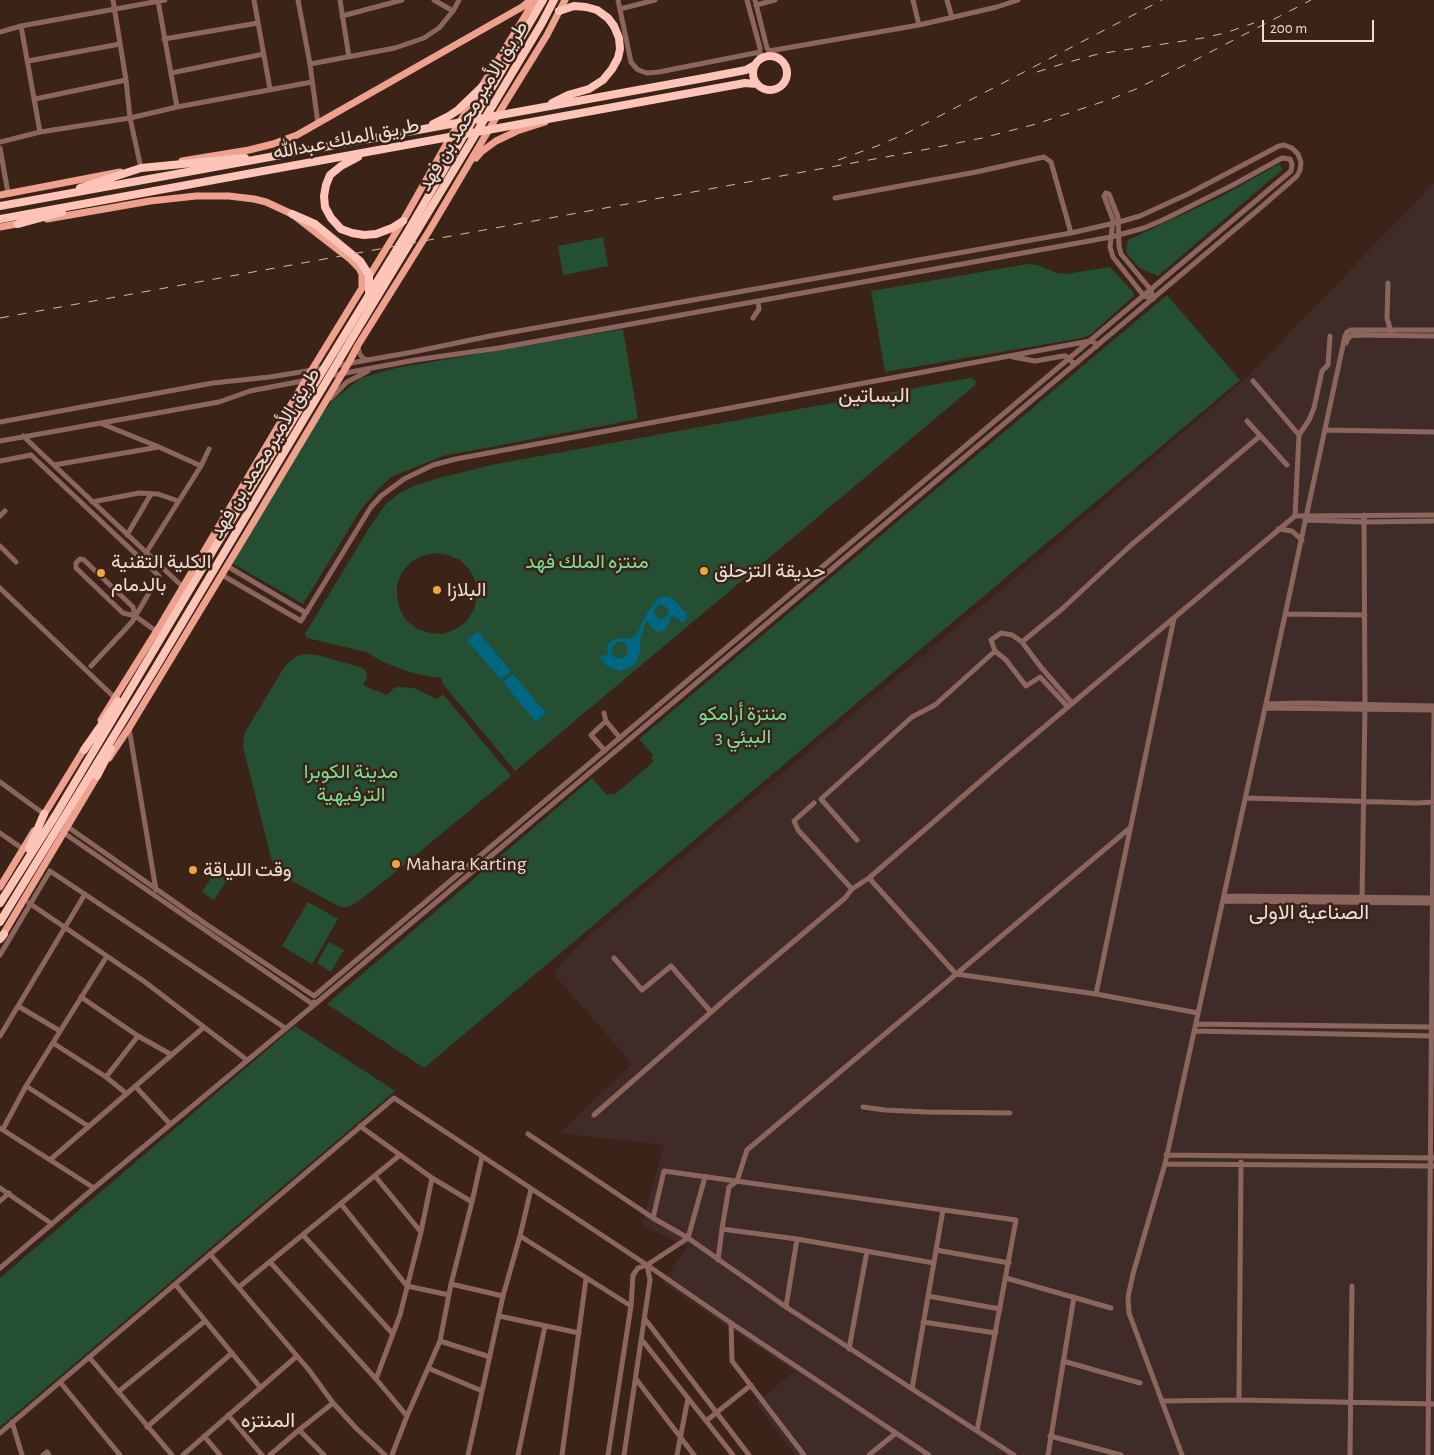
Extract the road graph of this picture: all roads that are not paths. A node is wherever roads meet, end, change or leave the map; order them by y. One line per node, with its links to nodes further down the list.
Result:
1 (113, 0): 23 (street)
2 (165, 0): 21 (street)
3 (254, 0): 29 (street)
4 (298, 0): 40 (street)
5 (340, 0): 27 (street)
6 (402, 0): 27 (street)
7 (434, 0): 25 (street)
8 (459, 0): 25 (street)
9 (531, 0): 54 (main road)
10 (535, 0): 45 (main road)
11 (543, 0): 87 (highway, طريق الأمير محمد بن فهد)
12 (554, 0): 166 (highway, طريق الأمير محمد بن فهد)
13 (565, 0): 26 (main road)
14 (618, 0): 24 (street)
15 (655, 0): 24 (street)
16 (747, 0): 38 (street)
17 (775, 0): 22 (street)
18 (913, 0): 30 (street)
19 (947, 0): 28 (street)
20 (1018, 0): 28 (street)
21 (158, 1): 23 (street); 33 (street)
22 (755, 3): 36 (street)
23 (114, 9): 31 (street); 34 (street)
24 (620, 9): 38 (street)
25 (453, 11): 37 (street)
26 (559, 11): 49 (highway); 50 (main road)
27 (342, 16): 37 (street)
28 (952, 18): 30 (street)
29 (258, 22): 33 (street); 35 (street)
30 (919, 25): 36 (street)
31 (21, 26): 32 (street); 39 (street)
32 (0, 32)
33 (164, 39): 41 (street)
34 (120, 44): 39 (street); 42 (street)
35 (264, 54): 41 (street); 46 (street)
36 (772, 54): 38 (highway); 44 (highway)
37 (349, 57): 40 (street)
38 (758, 59): 44 (highway); 49 (highway, طريق الملك عبدالله)
39 (28, 61): 47 (street)
40 (310, 64): 43 (street)
41 (171, 73): 48 (street)
42 (126, 80): 47 (street); 52 (street)
43 (312, 82): 46 (street); 54 (street)
44 (757, 84): 51 (highway, طريق الملك عبدالله)
45 (482, 86): 53 (main road); 55 (highway)
46 (270, 90): 48 (street)
47 (34, 99): 57 (street)
48 (176, 107): 52 (street)
49 (543, 107): 50 (highway, طريق الملك عبدالله)
50 (497, 116): 53 (highway, طريق الملك عبدالله); 56 (main road)
51 (556, 117): 56 (highway, طريق الملك عبدالله); 66 (main road)
52 (130, 118): 57 (street); 65 (street)
53 (460, 122): 55 (highway, طريق الملك عبدالله); 58 (main road)
54 (318, 124): 65 (main road)
55 (422, 129): 63 (highway, طريق الملك عبدالله)
56 (489, 129): 58 (highway, طريق الملك عبدالله); 66 (main road)
57 (40, 132): 59 (street)
58 (451, 136): 62 (highway, طريق الملك عبدالله); 77 (main road)
59 (0, 142)
60 (1278, 146): 64 (street); 68 (street); 78 (street)
61 (0, 148): 70 (street)
62 (373, 150): 73 (highway, طريق الملك عبدالله); 77 (highway)
63 (291, 154): 65 (highway); 71 (highway, طريق الملك عبدالله)
64 (1282, 158): 67 (street); 82 (street)
65 (141, 168): 70 (main road); 71 (highway)
66 (464, 171): 97 (main road)
67 (1291, 171): 68 (street); 86 (street)
68 (1297, 176): 89 (street)
69 (0, 194): 70 (main road)
70 (8, 194)
71 (52, 196): 74 (highway, طريق الملك عبدالله)
72 (836, 198): 81 (street)
73 (104, 199): 76 (highway, طريق الملك عبدالله); 79 (highway)
74 (0, 206)
75 (292, 214): 79 (main road); 85 (main road); 87 (highway)
76 (0, 219)
77 (403, 221): 85 (main road)
78 (1116, 223): 78 (street); 81 (street); 82 (street); 83 (street)
79 (18, 224): 80 (main road)
80 (0, 227)
81 (1071, 233): 101 (street)
82 (1119, 235): 83 (street); 86 (street)
83 (1111, 237): 88 (street); 90 (street)
84 (1388, 283): 93 (street)
85 (362, 286): 105 (main road)
86 (1151, 290): 88 (street); 89 (street)
87 (369, 294): 161 (highway, طريق الأمير محمد بن فهد)
88 (1144, 296): 89 (street); 96 (street)
89 (1153, 299): 98 (street)
90 (758, 301): 91 (street); 104 (street)
91 (753, 318)
92 (1434, 330): 93 (street)
93 (1391, 333): 95 (street); 115 (street)
94 (1330, 336): 117 (street)
95 (1434, 336)
96 (1090, 342): 98 (street); 99 (street); 100 (street)
97 (358, 345): 101 (street); 103 (main road)
98 (1096, 347): 102 (street)
99 (1010, 357): 100 (street); 154 (street)
100 (1069, 359): 102 (street); 109 (street)
101 (369, 360): 103 (street)
102 (1078, 362): 110 (street)
103 (348, 364): 105 (street); 106 (main road)
104 (373, 368): 106 (street); 111 (street)
105 (312, 370): 108 (main road); 113 (street)
106 (343, 372): 108 (street); 111 (main road)
107 (1253, 380): 117 (street)
108 (305, 381): 114 (street); 150 (main road)
109 (1027, 395): 110 (street); 127 (street)
110 (1032, 400): 128 (street)
111 (320, 409): 148 (main road)
112 (1247, 421): 119 (street)
113 (0, 422)
114 (99, 422): 118 (street); 121 (street)
115 (1326, 430): 116 (street); 137 (street)
116 (1434, 432)
117 (1299, 435): 136 (street)
118 (23, 436): 120 (street); 125 (street)
119 (1260, 436): 124 (street); 160 (street)
120 (0, 441)
121 (159, 447): 125 (street); 126 (street)
122 (209, 449): 126 (street)
123 (0, 461): 157 (street)
124 (1287, 465)
125 (54, 466): 131 (street)
126 (201, 466): 130 (street)
127 (937, 471): 128 (street); 140 (street)
128 (941, 476): 142 (street)
129 (151, 494): 130 (street); 131 (street); 143 (street)
130 (178, 501): 146 (street)
131 (92, 502): 143 (street)
132 (5, 510): 135 (street)
133 (1364, 515): 134 (street); 137 (street); 139 (street)
134 (1434, 515)
135 (0, 516)
136 (1295, 516): 137 (street); 141 (street)
137 (1307, 518): 139 (street); 144 (street)
138 (1434, 521): 139 (street)
139 (1364, 522): 156 (street)
140 (868, 529): 142 (street); 152 (street)
141 (1278, 529): 144 (street); 158 (street)
142 (873, 534): 153 (street)
143 (127, 535): 146 (street)
144 (1302, 540): 155 (street)
145 (0, 546): 147 (street)
146 (146, 553): 150 (street)
147 (16, 562)
148 (227, 566): 149 (main road); 154 (street)
149 (222, 575): 154 (street); 174 (main road)
150 (183, 587): 159 (main road)
151 (0, 588): 167 (street)
152 (790, 594): 153 (street); 163 (street)
153 (795, 600): 164 (street)
154 (306, 613)
155 (1286, 614): 156 (street); 169 (street)
156 (1364, 615): 170 (street)
157 (136, 616): 157 (street); 159 (street); 165 (street)
158 (1174, 617): 168 (street); 193 (street)
159 (156, 632): 167 (main road)
160 (1022, 642): 162 (street); 168 (street)
161 (156, 646): 178 (highway); 202 (highway, طريق الأمير محمد بن فهد)
162 (995, 651): 168 (street); 196 (street)
163 (721, 653): 164 (street); 175 (street)
164 (726, 658): 177 (street)
165 (91, 666)
166 (153, 672): 182 (highway); 214 (highway, طريق الأمير محمد بن فهد)
167 (114, 698): 178 (main road)
168 (1070, 705): 200 (street)
169 (1266, 706): 170 (street); 186 (street)
170 (1364, 707): 171 (street); 187 (street)
171 (1434, 709): 188 (street)
172 (604, 713): 173 (street)
173 (606, 721): 176 (street); 179 (street)
174 (129, 728): 182 (main road); 203 (street)
175 (626, 732): 176 (street); 177 (street)
176 (620, 738): 179 (street)
177 (631, 738): 181 (street)
178 (84, 750): 192 (main road)
179 (605, 751): 180 (street)
180 (594, 759): 181 (street); 183 (street)
181 (599, 765): 185 (street)
182 (97, 776): 194 (main road)
183 (569, 781): 185 (street); 190 (street)
184 (0, 782): 192 (street)
185 (573, 786): 191 (street)
186 (1246, 798): 187 (street); 207 (street)
187 (1364, 800): 188 (street); 208 (street)
188 (1434, 802): 209 (street)
189 (814, 803): 204 (street)
190 (542, 804): 191 (street); 198 (street)
191 (547, 809): 199 (street)
192 (44, 814): 197 (main road); 202 (highway)
193 (1130, 828): 222 (street); 223 (street)
194 (66, 830): 203 (street); 206 (street); 210 (main road)
195 (0, 833): 197 (street)
196 (857, 840)
197 (23, 849): 201 (main road)
198 (483, 854): 199 (street); 212 (street)
199 (487, 860): 213 (street)
200 (869, 878): 204 (street); 222 (street)
201 (0, 886)
202 (10, 886): 211 (highway, طريق الأمير محمد بن فهد)
203 (156, 889): 206 (street); 224 (street)
204 (852, 889): 228 (street)
205 (85, 894): 210 (street); 215 (street); 235 (street)
206 (156, 896): 226 (street)
207 (1224, 898): 208 (street); 229 (street)
208 (1362, 900): 209 (street)
209 (1433, 901): 234 (street)
210 (27, 902): 215 (street); 216 (main road); 217 (street)
211 (0, 903)
212 (413, 912): 213 (street); 220 (street)
213 (418, 918): 221 (street)
214 (0, 922)
215 (65, 929): 218 (street); 227 (street)
216 (1, 938)
217 (0, 955)
218 (107, 956): 225 (street); 233 (street)
219 (614, 958): 228 (street)
220 (352, 964): 221 (street); 224 (street)
221 (356, 970): 226 (street)
222 (956, 974): 223 (street); 274 (street)
223 (1096, 994): 229 (street)
224 (314, 996): 226 (street)
225 (82, 997): 236 (street); 241 (street)
226 (314, 1005): 235 (street)
227 (18, 1006): 236 (street); 239 (street)
228 (711, 1012): 252 (street)
229 (1198, 1013): 230 (street)
230 (1196, 1024): 231 (street); 237 (street)
231 (1236, 1025): 232 (street); 238 (street)
232 (1324, 1026): 234 (street); 240 (street)
233 (204, 1027): 244 (street); 245 (street)
234 (1433, 1027): 242 (street)
235 (285, 1028): 245 (street)
236 (60, 1031): 243 (street)
237 (1194, 1032): 238 (street); 259 (street)
238 (1236, 1032): 240 (street)
239 (1, 1034)
240 (1325, 1034): 242 (street)
241 (138, 1036): 244 (street); 246 (street)
242 (1433, 1036): 264 (street)
243 (53, 1043): 246 (street); 247 (street)
244 (172, 1054): 248 (street)
245 (247, 1060): 253 (street)
246 (106, 1076): 249 (street)
247 (26, 1086): 254 (street); 256 (street)
248 (135, 1086): 249 (street); 253 (street)
249 (127, 1094): 254 (street)
250 (862, 1107): 251 (street)
251 (1010, 1113)
252 (594, 1116)
253 (170, 1124): 276 (street)
254 (88, 1126): 265 (street)
255 (360, 1126): 258 (street); 261 (street); 293 (street)
256 (1, 1128): 265 (street)
257 (528, 1134): 283 (street)
258 (400, 1155): 271 (street); 273 (street)
259 (1166, 1155): 260 (street); 266 (street)
260 (1241, 1156): 262 (street); 267 (street)
261 (482, 1157): 277 (street); 280 (street)
262 (1297, 1157): 263 (street); 268 (street)
263 (1361, 1158): 264 (street); 269 (street)
264 (1432, 1158): 270 (street)
265 (51, 1160): 276 (street)
266 (1164, 1164): 267 (street); 344 (street)
267 (1240, 1164): 268 (street); 343 (street)
268 (1297, 1165): 269 (street)
269 (1361, 1165): 270 (street)
270 (1432, 1166): 347 (street)
271 (375, 1176): 281 (street); 286 (street)
272 (706, 1177): 274 (street); 283 (street); 289 (street)
273 (432, 1178): 280 (street); 286 (street)
274 (737, 1181): 282 (street); 285 (street)
275 (0, 1188): 278 (street)
276 (94, 1188): 284 (street)
277 (531, 1189): 288 (street); 298 (street)
278 (8, 1193): 279 (street); 284 (street)
279 (0, 1201)
280 (472, 1202): 303 (street)
281 (341, 1204): 287 (street); 304 (street)
282 (943, 1210): 291 (street); 297 (street)
283 (653, 1218): 289 (street)
284 (52, 1224): 299 (street)
285 (722, 1229): 290 (street); 294 (street)
286 (421, 1232): 304 (street)
287 (303, 1235): 295 (street); 323 (street)
288 (520, 1236): 301 (street); 308 (street)
289 (688, 1238): 294 (street); 298 (street)
290 (797, 1239): 292 (street); 312 (street)
291 (936, 1250): 296 (street); 297 (street)
292 (867, 1251): 296 (street); 326 (street)
293 (210, 1254): 302 (street); 306 (street)
294 (718, 1260): 312 (street)
295 (270, 1262): 306 (street); 333 (street)
296 (934, 1263): 309 (street)
297 (1008, 1263): 300 (street)
298 (647, 1265): 311 (street); 316 (street); 318 (street)
299 (0, 1268)
300 (1006, 1278): 310 (street); 313 (street)
301 (586, 1279): 311 (street); 321 (street)
302 (175, 1284): 317 (street); 329 (street)
303 (451, 1284): 307 (street); 308 (street)
304 (407, 1286): 307 (street); 323 (street)
305 (1352, 1286): 346 (street)
306 (239, 1287): 328 (street)
307 (449, 1294): 325 (street)
308 (503, 1296): 315 (street)
309 (928, 1296): 313 (street); 319 (street)
310 (1074, 1297): 314 (street); 331 (street)
311 (631, 1306): 377 (street)
312 (786, 1307): 326 (street)
313 (1000, 1308): 322 (street)
314 (1111, 1308)
315 (499, 1316): 320 (street); 330 (street)
316 (645, 1320): 324 (street); 348 (street)
317 (205, 1321): 327 (street); 341 (street)
318 (731, 1322): 337 (street); 357 (street)
319 (924, 1322): 322 (street); 339 (street)
320 (545, 1326): 321 (street); 375 (street)
321 (578, 1333): 376 (street)
322 (996, 1333): 355 (street)
323 (393, 1334): 333 (street)
324 (642, 1340): 334 (street); 342 (street)
325 (440, 1341): 330 (street); 332 (street)
326 (849, 1349): 339 (street)
327 (232, 1353): 338 (street); 353 (street)
328 (297, 1356): 338 (street); 345 (street)
329 (89, 1357): 335 (street); 341 (street)
330 (490, 1357): 340 (street)
331 (1063, 1362): 336 (street); 360 (street)
332 (428, 1368): 340 (street); 350 (street)
333 (376, 1379): 350 (street)
334 (636, 1379): 359 (street); 378 (street)
335 (60, 1382): 352 (street); 365 (street)
336 (1140, 1383)
337 (751, 1386): 348 (street); 383 (street)
338 (260, 1388): 349 (street)
339 (912, 1389): 355 (street)
340 (482, 1391): 374 (street)
341 (118, 1392): 353 (street)
342 (688, 1398): 351 (street); 359 (street)
343 (1239, 1400): 344 (street); 346 (street)
344 (1162, 1401): 389 (street)
345 (333, 1403): 354 (street); 372 (street)
346 (1351, 1403): 347 (street); 390 (street)
347 (1431, 1404): 361 (street)
348 (716, 1412): 351 (street); 382 (street)
349 (228, 1415): 358 (street); 369 (street)
350 (407, 1416): 373 (street)
351 (706, 1421): 381 (street)
352 (12, 1422): 356 (street); 362 (street)
353 (147, 1426): 366 (street)
354 (299, 1430): 370 (street); 371 (street)
355 (978, 1432): 386 (street)
356 (0, 1433)
357 (896, 1433): 384 (street); 385 (street)
358 (204, 1436): 367 (street); 368 (street)
359 (680, 1436): 379 (street); 380 (street)
360 (1050, 1436): 387 (street); 388 (street)
361 (1431, 1445): 391 (street)
362 (22, 1455)
363 (43, 1455): 364 (street)
364 (49, 1455)
365 (120, 1455)
366 (172, 1455)
367 (183, 1455)
368 (220, 1455)
369 (262, 1455)
370 (270, 1455)
371 (324, 1455)
372 (385, 1455)
373 (392, 1455)
374 (468, 1455)
375 (518, 1455)
376 (562, 1455)
377 (608, 1455)
378 (624, 1455)
379 (677, 1455)
380 (694, 1455)
381 (733, 1455)
382 (749, 1455)
383 (804, 1455)
384 (869, 1455)
385 (929, 1455)
386 (1014, 1455)
387 (1048, 1455)
388 (1121, 1455)
389 (1182, 1455)
390 (1350, 1455)
391 (1428, 1455)

